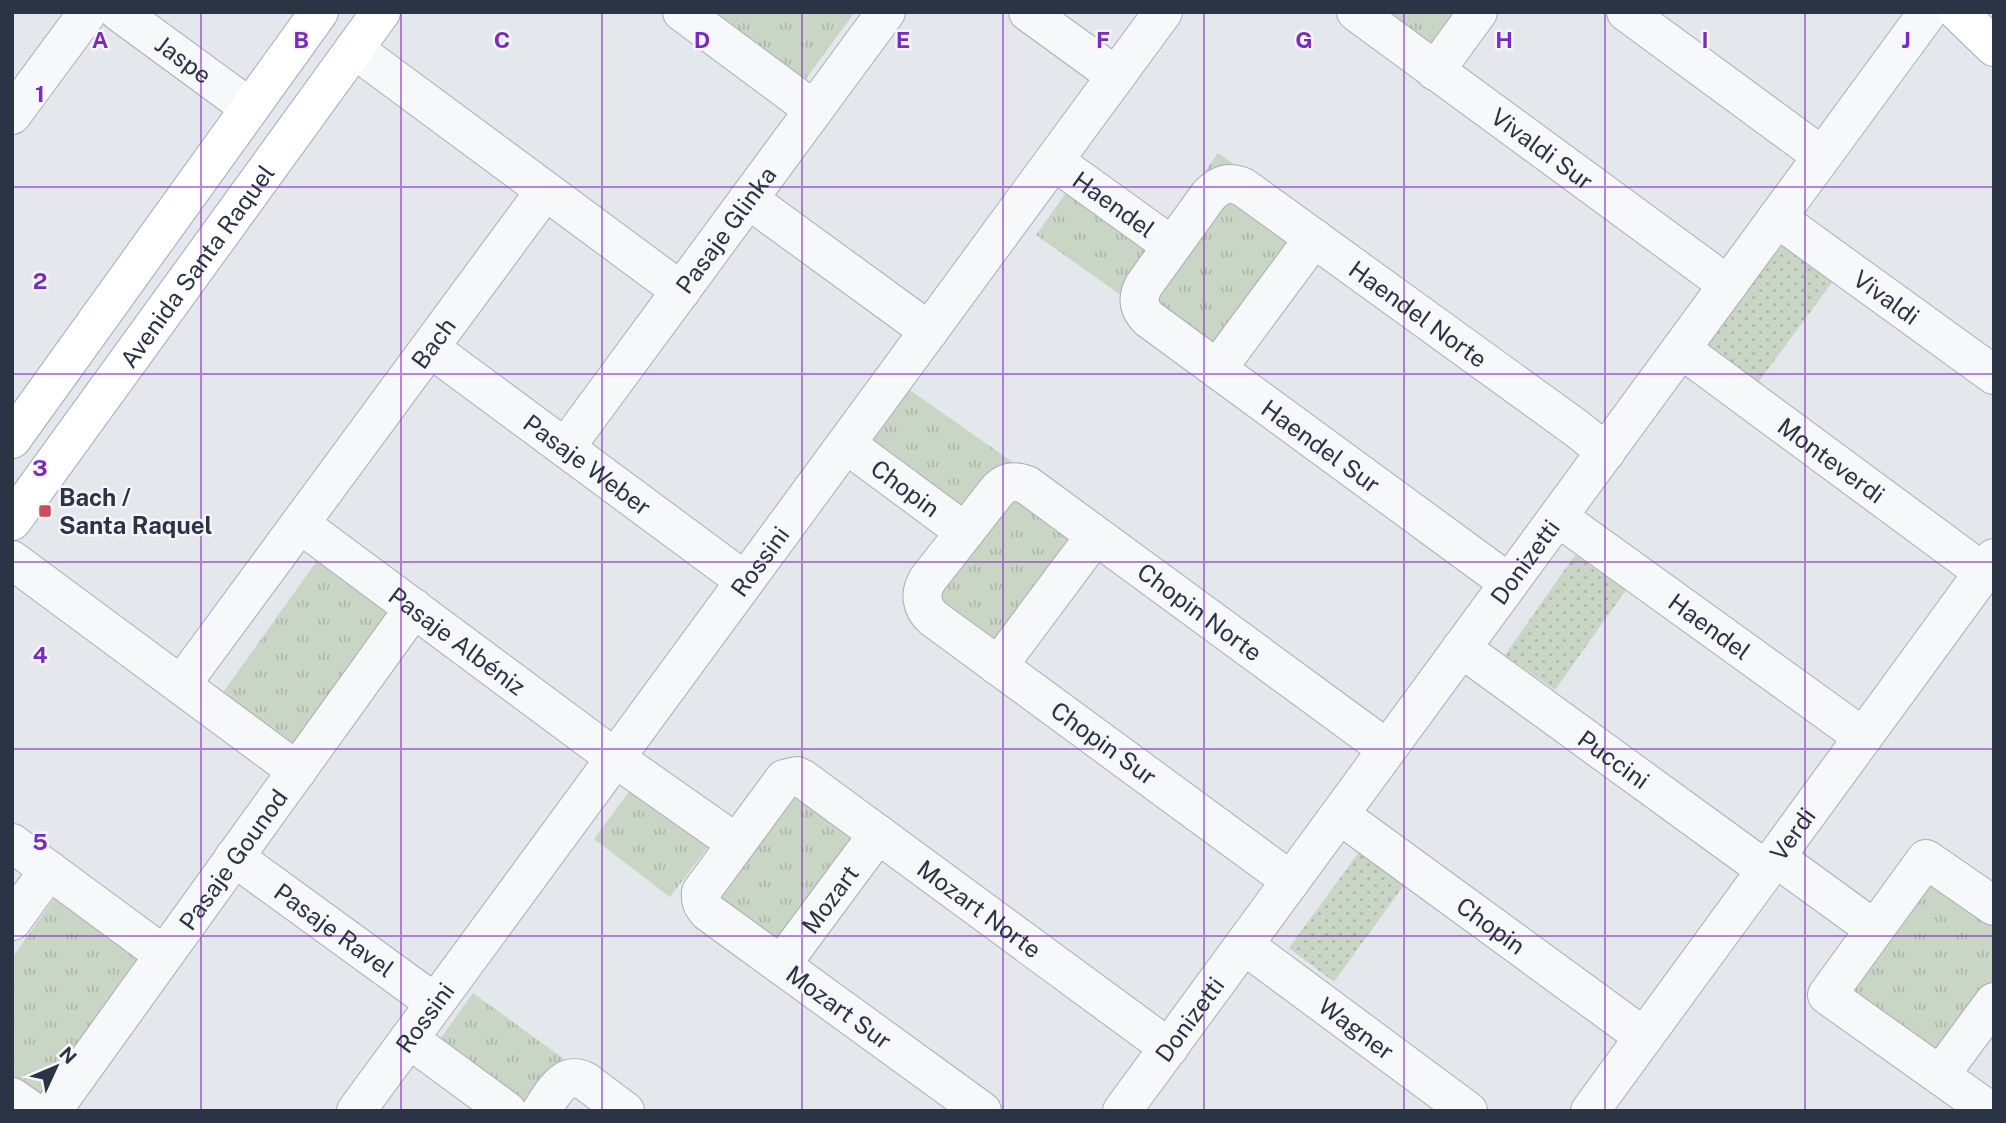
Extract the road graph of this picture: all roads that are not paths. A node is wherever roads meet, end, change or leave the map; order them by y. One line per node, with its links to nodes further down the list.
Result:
1 (88, 12): 20 (street)
2 (118, 12): 18 (street, Jaspe)
3 (319, 12): 18 (main road, Avenida Santa Raquel)
4 (381, 12): 15 (main road, Avenida Santa Raquel)
5 (682, 12): 19 (street)
6 (886, 12): 19 (street, Pasaje Glinka)
7 (1028, 12): 17 (street)
8 (1163, 12): 17 (street, Rossini)
9 (1356, 12): 16 (street, Vivaldi Sur)
10 (1478, 12): 16 (street)
11 (1626, 12): 21 (street)
12 (1928, 12): 21 (street, Donizetti)
13 (1958, 12): 14 (main road)
14 (1994, 47)
15 (354, 49): 24 (street); 43 (main road, Avenida Santa Raquel)
16 (1435, 71): 29 (street, Vivaldi Sur)
17 (1116, 76): 22 (street, Rossini)
18 (250, 108): 37 (main road, Avenida Santa Raquel)
19 (814, 110): 25 (street, Pasaje Glinka)
20 (12, 116)
21 (1822, 156): 26 (street, Donizetti)
22 (1054, 161): 28 (street, Haendel); 32 (street, Rossini)
23 (1225, 184): 27 (street, Haendel Norte); 28 (street, Haendel)
24 (545, 191): 30 (street); 33 (street, Bach)
25 (748, 200): 30 (street, Pasaje Glinka); 32 (street)
26 (1777, 218): 29 (street, Donizetti); 36 (street, Vivaldi)
27 (1314, 238): 35 (street); 40 (street, Haendel Norte)
28 (1172, 246): 31 (street, Haendel)
29 (1728, 285): 34 (street, Donizetti)
30 (681, 291): 39 (street, Pasaje Glinka)
31 (1139, 303): 35 (street, Haendel Sur)
32 (929, 331): 38 (street, Rossini)
33 (430, 348): 39 (street, Pasaje Weber); 44 (street, Bach)
34 (1681, 349): 40 (street, Donizetti); 48 (street, Monteverdi)
35 (1217, 369): 50 (street, Haendel Sur)
36 (1994, 375)
37 (12, 439)
38 (846, 444): 45 (street, Chopin); 49 (street, Rossini)
39 (565, 448): 49 (street, Pasaje Weber)
40 (1606, 452): 42 (street, Donizetti)
41 (1011, 482): 45 (street, Chopin); 46 (street, Chopin Norte)
42 (1558, 517): 50 (street, Donizetti); 56 (street, Haendel)
43 (12, 521)
44 (300, 524): 52 (street, Pasaje Albéniz); 55 (street, Bach)
45 (965, 532): 51 (street, Chopin)
46 (1095, 536): 54 (street); 57 (street, Chopin Norte)
47 (12, 560): 55 (street)
48 (1989, 565): 56 (street, Verdi)
49 (745, 581): 58 (street, Rossini)
50 (1509, 583): 53 (street, Donizetti)
51 (922, 601): 54 (street, Chopin Sur)
52 (414, 608): 58 (street, Pasaje Albéniz); 59 (street, Pasaje Gounod)
53 (1461, 648): 57 (street, Donizetti); 65 (street, Puccini)
54 (998, 666): 67 (street, Chopin Sur)
55 (181, 685): 59 (street)
56 (1863, 737): 65 (street, Verdi)
57 (1387, 749): 60 (street, Donizetti)
58 (615, 758): 63 (street); 75 (street, Rossini)
59 (297, 771): 64 (street, Pasaje Gounod)
60 (1339, 815): 67 (street, Donizetti); 76 (street, Chopin)
61 (877, 834): 63 (street, Mozart Norte); 73 (street, Mozart); 78 (street, Mozart Norte)
62 (12, 843): 66 (street)
63 (736, 843): 73 (street, Mozart Sur)
64 (234, 857): 72 (street, Pasaje Gounod); 75 (street, Pasaje Ravel)
65 (1771, 863): 70 (street, Puccini); 76 (street, Verdi)
66 (49, 870): 69 (street); 72 (street)
67 (1291, 881): 71 (street, Donizetti)
68 (1994, 906): 70 (street)
69 (12, 921)
70 (1874, 929): 79 (street)
71 (1244, 945): 78 (street, Donizetti); 89 (street, Wagner)
72 (164, 955): 82 (street, Pasaje Gounod)
73 (781, 965): 87 (street, Mozart Sur)
74 (1994, 1002): 79 (street)
75 (435, 1003): 77 (street, Rossini)
76 (1644, 1037): 90 (street, Verdi)
77 (409, 1039): 83 (street, Rossini); 84 (street)
78 (1168, 1048): 88 (street, Donizetti)
79 (1940, 1075): 91 (street)
80 (12, 1097): 81 (street)
81 (32, 1111)
82 (52, 1111)
83 (356, 1111)
84 (507, 1111)
85 (541, 1111): 86 (street)
86 (625, 1111)
87 (982, 1111)
88 (1122, 1111)
89 (1468, 1111)
90 (1590, 1111)
91 (1990, 1111)

